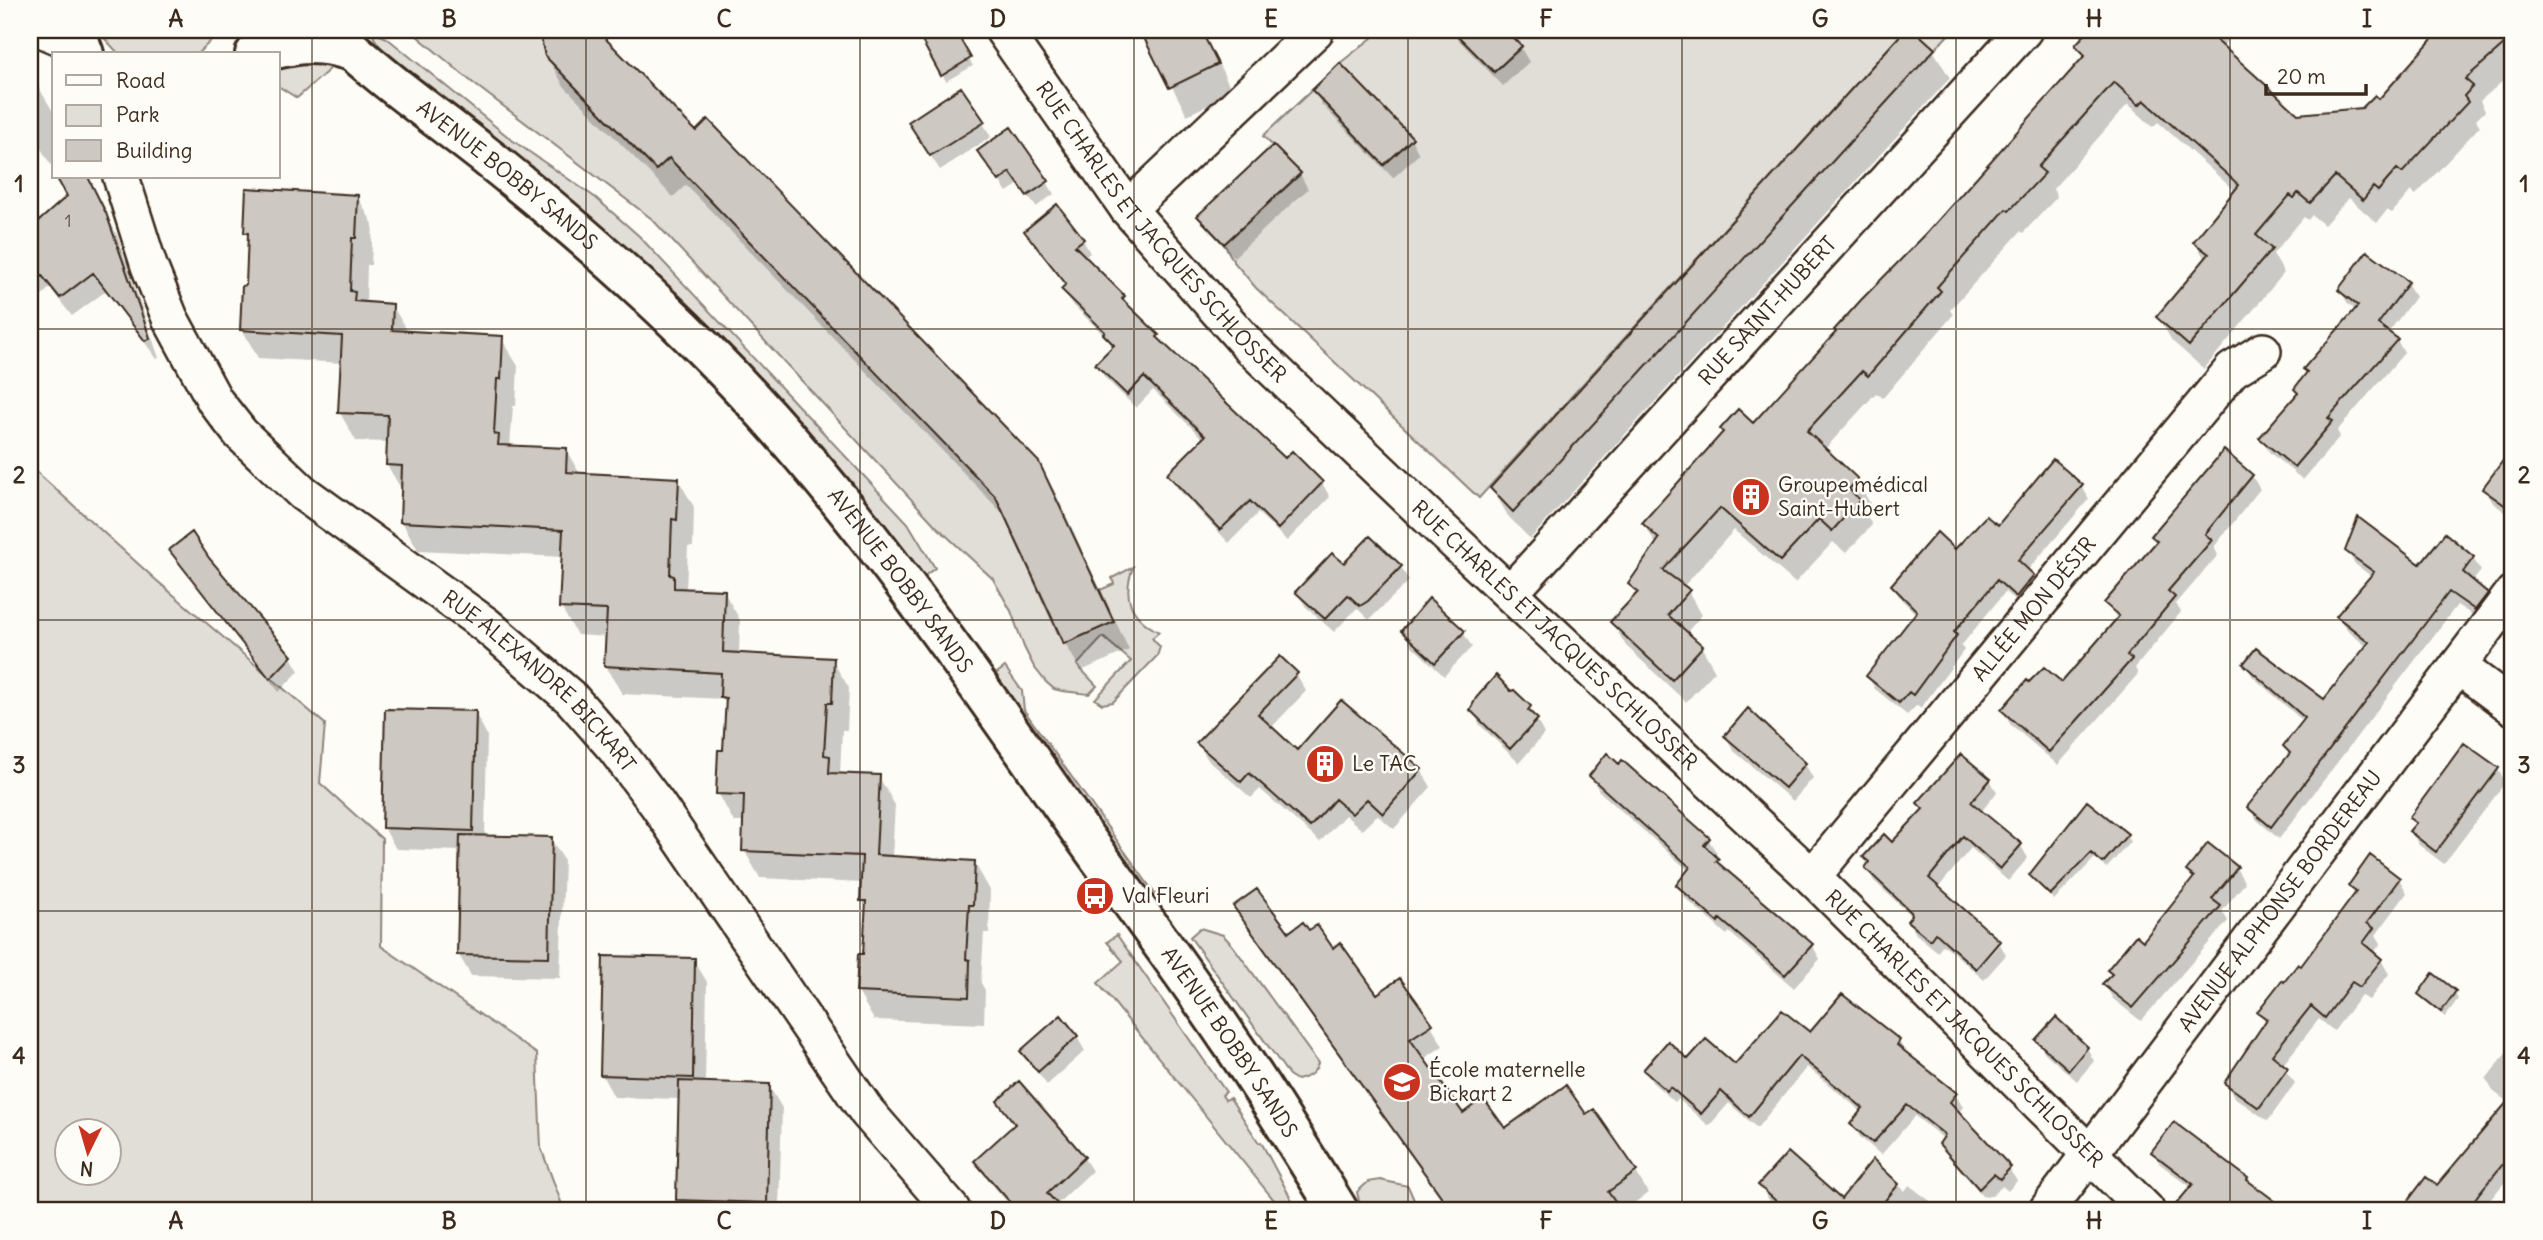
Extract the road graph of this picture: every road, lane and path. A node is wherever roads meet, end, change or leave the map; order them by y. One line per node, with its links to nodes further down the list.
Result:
1 (252, 30): 7 (main road)
2 (278, 30): 8 (street)
3 (1003, 30): 11 (street, RUE CHARLES ET JACQUES SCHLOSSER)
4 (1316, 30): 11 (street)
5 (2024, 30): 13 (street, RUE SAINT-HUBERT)
6 (341, 41): 9 (main road, AVENUE BOBBY SANDS); 20 (main road, AVENUE BOBBY SANDS)
7 (243, 52)
8 (245, 52)
9 (264, 52)
10 (121, 178): 19 (street, RUE ALEXANDRE BICKART)
11 (1128, 209): 13 (street, RUE CHARLES ET JACQUES SCHLOSSER)
12 (2263, 351): 17 (street, ALLÉE MON DÉSIR)
13 (1510, 593): 17 (street, RUE CHARLES ET JACQUES SCHLOSSER)
14 (2513, 593): 15 (street, AVENUE ALPHONSE BORDEREAU)
15 (2458, 666): 16 (street); 18 (street, AVENUE ALPHONSE BORDEREAU)
16 (2513, 707)
17 (1812, 877): 18 (street, RUE CHARLES ET JACQUES SCHLOSSER)
18 (2090, 1154): 21 (street, AVENUE ALPHONSE BORDEREAU); 22 (street, RUE CHARLES ET JACQUES SCHLOSSER)
19 (952, 1210)
20 (1338, 1210)
21 (2047, 1210)
22 (2146, 1210)

